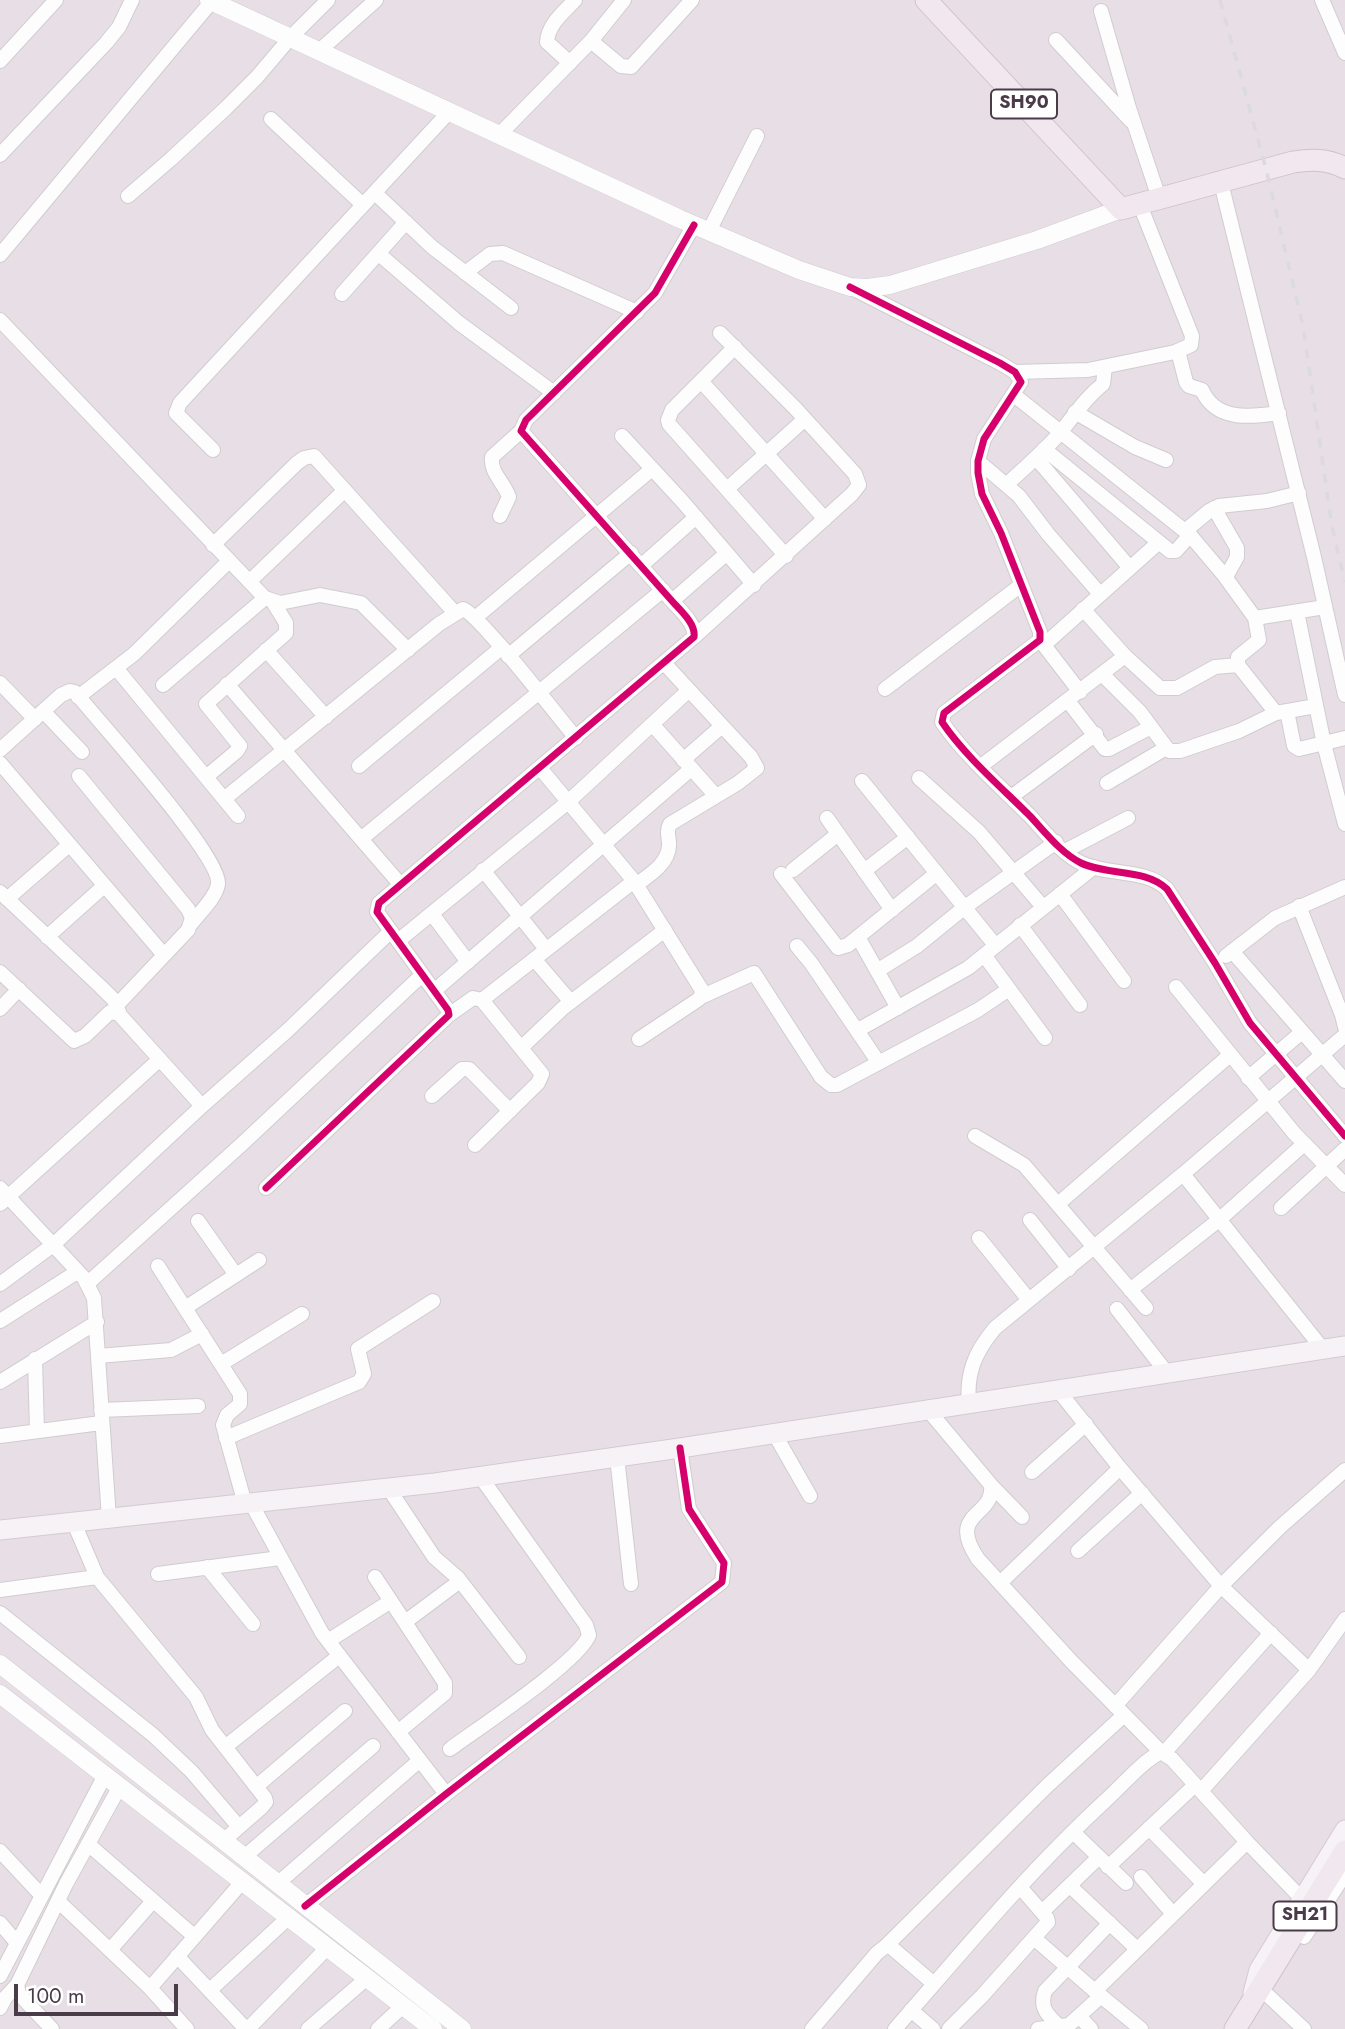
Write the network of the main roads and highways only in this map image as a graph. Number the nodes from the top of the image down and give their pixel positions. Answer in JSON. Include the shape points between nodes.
{"nodes":[{"id":1,"x":926,"y":0,"type":"edge"},
{"id":2,"x":1345,"y":168,"type":"edge"},
{"id":3,"x":1345,"y":1346,"type":"edge"},
{"id":4,"x":0,"y":1530,"type":"edge"},
{"id":5,"x":1345,"y":1830,"type":"edge"},
{"id":6,"x":1345,"y":1851,"type":"edge"},
{"id":7,"x":1260,"y":1991,"type":"junction"},
{"id":8,"x":1235,"y":2029,"type":"edge"}],
"edges":[{"from":1,"to":2,"type":"main road","number":"SH90","via":[[1140,204],[1311,159]]},
{"from":3,"to":4,"type":"main road","via":[[389,1489]]},
{"from":5,"to":7,"type":"main road","via":[[1259,1970]]},
{"from":6,"to":7,"type":"main road","number":"SH21"},
{"from":7,"to":8,"type":"main road","number":"SH21"}]}
